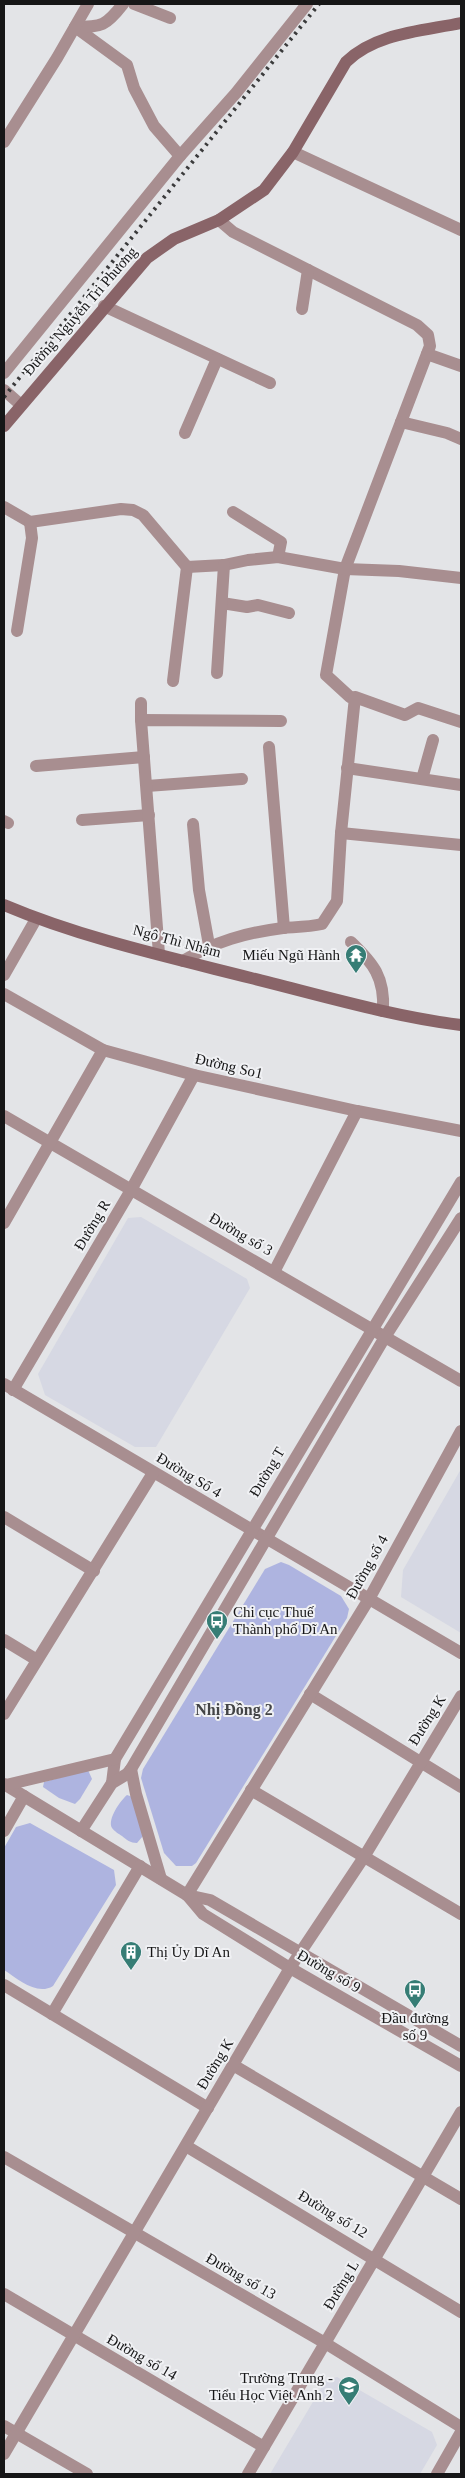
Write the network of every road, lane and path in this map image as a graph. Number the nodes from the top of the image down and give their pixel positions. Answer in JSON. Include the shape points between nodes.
{"nodes":[{"id":1,"x":88,"y":4,"type":"edge"},
{"id":2,"x":123,"y":4,"type":"edge"},
{"id":3,"x":134,"y":4,"type":"edge"},
{"id":4,"x":306,"y":4,"type":"edge"},
{"id":5,"x":170,"y":18,"type":"dead end"},
{"id":6,"x":461,"y":23,"type":"edge"},
{"id":7,"x":75,"y":27,"type":"junction"},
{"id":8,"x":4,"y":142,"type":"edge"},
{"id":9,"x":293,"y":152,"type":"junction"},
{"id":10,"x":180,"y":156,"type":"junction"},
{"id":11,"x":219,"y":220,"type":"junction"},
{"id":12,"x":461,"y":230,"type":"edge"},
{"id":13,"x":308,"y":270,"type":"junction"},
{"id":14,"x":104,"y":306,"type":"junction"},
{"id":15,"x":302,"y":309,"type":"dead end"},
{"id":16,"x":427,"y":354,"type":"junction"},
{"id":17,"x":217,"y":359,"type":"junction"},
{"id":18,"x":461,"y":366,"type":"edge"},
{"id":19,"x":4,"y":373,"type":"edge"},
{"id":20,"x":270,"y":383,"type":"dead end"},
{"id":21,"x":4,"y":390,"type":"edge"},
{"id":22,"x":21,"y":404,"type":"junction"},
{"id":23,"x":401,"y":422,"type":"junction"},
{"id":24,"x":4,"y":426,"type":"edge"},
{"id":25,"x":185,"y":433,"type":"dead end"},
{"id":26,"x":461,"y":440,"type":"edge"},
{"id":27,"x":4,"y":507,"type":"edge"},
{"id":28,"x":234,"y":512,"type":"dead end"},
{"id":29,"x":30,"y":522,"type":"junction"},
{"id":30,"x":278,"y":557,"type":"junction"},
{"id":31,"x":224,"y":565,"type":"junction"},
{"id":32,"x":187,"y":567,"type":"junction"},
{"id":33,"x":345,"y":569,"type":"junction"},
{"id":34,"x":461,"y":578,"type":"edge"},
{"id":35,"x":222,"y":603,"type":"junction"},
{"id":36,"x":289,"y":613,"type":"dead end"},
{"id":37,"x":17,"y":631,"type":"dead end"},
{"id":38,"x":217,"y":673,"type":"dead end"},
{"id":39,"x":173,"y":681,"type":"dead end"},
{"id":40,"x":350,"y":697,"type":"dead end"},
{"id":41,"x":141,"y":703,"type":"dead end"},
{"id":42,"x":141,"y":720,"type":"junction"},
{"id":43,"x":281,"y":721,"type":"dead end"},
{"id":44,"x":461,"y":722,"type":"edge"},
{"id":45,"x":433,"y":740,"type":"dead end"},
{"id":46,"x":269,"y":748,"type":"dead end"},
{"id":47,"x":144,"y":757,"type":"junction"},
{"id":48,"x":36,"y":766,"type":"dead end"},
{"id":49,"x":348,"y":768,"type":"junction"},
{"id":50,"x":242,"y":779,"type":"dead end"},
{"id":51,"x":422,"y":780,"type":"junction"},
{"id":52,"x":461,"y":785,"type":"edge"},
{"id":53,"x":147,"y":786,"type":"junction"},
{"id":54,"x":149,"y":814,"type":"junction"},
{"id":55,"x":82,"y":820,"type":"dead end"},
{"id":56,"x":193,"y":824,"type":"dead end"},
{"id":57,"x":340,"y":832,"type":"junction"},
{"id":58,"x":461,"y":845,"type":"edge"},
{"id":59,"x":4,"y":905,"type":"edge"},
{"id":60,"x":36,"y":919,"type":"junction"},
{"id":61,"x":284,"y":928,"type":"junction"},
{"id":62,"x":350,"y":942,"type":"dead end"},
{"id":63,"x":209,"y":945,"type":"junction"},
{"id":64,"x":159,"y":954,"type":"junction"},
{"id":65,"x":183,"y":961,"type":"junction"},
{"id":66,"x":4,"y":975,"type":"edge"},
{"id":67,"x":4,"y":994,"type":"edge"},
{"id":68,"x":383,"y":1011,"type":"junction"},
{"id":69,"x":461,"y":1025,"type":"edge"},
{"id":70,"x":103,"y":1050,"type":"junction"},
{"id":71,"x":194,"y":1075,"type":"junction"},
{"id":72,"x":357,"y":1111,"type":"junction"},
{"id":73,"x":4,"y":1116,"type":"edge"},
{"id":74,"x":461,"y":1131,"type":"edge"},
{"id":75,"x":50,"y":1143,"type":"junction"},
{"id":76,"x":461,"y":1182,"type":"edge"},
{"id":77,"x":131,"y":1190,"type":"junction"},
{"id":78,"x":461,"y":1218,"type":"edge"},
{"id":79,"x":4,"y":1223,"type":"edge"},
{"id":80,"x":274,"y":1272,"type":"junction"},
{"id":81,"x":372,"y":1329,"type":"junction"},
{"id":82,"x":385,"y":1336,"type":"junction"},
{"id":83,"x":461,"y":1381,"type":"edge"},
{"id":84,"x":8,"y":1387,"type":"edge"},
{"id":85,"x":461,"y":1431,"type":"edge"},
{"id":86,"x":153,"y":1472,"type":"junction"},
{"id":87,"x":4,"y":1517,"type":"edge"},
{"id":88,"x":251,"y":1531,"type":"junction"},
{"id":89,"x":266,"y":1540,"type":"junction"},
{"id":90,"x":94,"y":1571,"type":"junction"},
{"id":91,"x":369,"y":1599,"type":"junction"},
{"id":92,"x":4,"y":1640,"type":"edge"},
{"id":93,"x":461,"y":1653,"type":"edge"},
{"id":94,"x":37,"y":1660,"type":"junction"},
{"id":95,"x":310,"y":1694,"type":"junction"},
{"id":96,"x":461,"y":1696,"type":"edge"},
{"id":97,"x":4,"y":1714,"type":"edge"},
{"id":98,"x":115,"y":1759,"type":"junction"},
{"id":99,"x":420,"y":1762,"type":"junction"},
{"id":100,"x":131,"y":1769,"type":"junction"},
{"id":101,"x":112,"y":1783,"type":"junction"},
{"id":102,"x":5,"y":1784,"type":"edge"},
{"id":103,"x":461,"y":1787,"type":"edge"},
{"id":104,"x":251,"y":1790,"type":"junction"},
{"id":105,"x":24,"y":1796,"type":"junction"},
{"id":106,"x":4,"y":1831,"type":"edge"},
{"id":107,"x":81,"y":1831,"type":"junction"},
{"id":108,"x":364,"y":1857,"type":"junction"},
{"id":109,"x":140,"y":1866,"type":"junction"},
{"id":110,"x":161,"y":1879,"type":"junction"},
{"id":111,"x":187,"y":1895,"type":"junction"},
{"id":112,"x":461,"y":1914,"type":"edge"},
{"id":113,"x":301,"y":1952,"type":"junction"},
{"id":114,"x":290,"y":1968,"type":"junction"},
{"id":115,"x":4,"y":1985,"type":"edge"},
{"id":116,"x":52,"y":2014,"type":"junction"},
{"id":117,"x":461,"y":2046,"type":"edge"},
{"id":118,"x":233,"y":2065,"type":"junction"},
{"id":119,"x":461,"y":2066,"type":"edge"},
{"id":120,"x":208,"y":2108,"type":"junction"},
{"id":121,"x":461,"y":2112,"type":"edge"},
{"id":122,"x":186,"y":2146,"type":"junction"},
{"id":123,"x":4,"y":2157,"type":"edge"},
{"id":124,"x":424,"y":2176,"type":"junction"},
{"id":125,"x":461,"y":2199,"type":"edge"},
{"id":126,"x":135,"y":2234,"type":"junction"},
{"id":127,"x":376,"y":2258,"type":"junction"},
{"id":128,"x":4,"y":2294,"type":"edge"},
{"id":129,"x":461,"y":2312,"type":"edge"},
{"id":130,"x":74,"y":2337,"type":"junction"},
{"id":131,"x":325,"y":2343,"type":"junction"},
{"id":132,"x":4,"y":2426,"type":"edge"},
{"id":133,"x":461,"y":2427,"type":"edge"},
{"id":134,"x":461,"y":2432,"type":"edge"},
{"id":135,"x":16,"y":2433,"type":"junction"},
{"id":136,"x":264,"y":2447,"type":"junction"},
{"id":137,"x":4,"y":2454,"type":"edge"},
{"id":138,"x":87,"y":2474,"type":"edge"},
{"id":139,"x":248,"y":2474,"type":"edge"},
{"id":140,"x":437,"y":2474,"type":"edge"}],
"edges":[{"from":1,"to":7,"type":"street"},
{"from":2,"to":7,"type":"street","via":[[109,22],[94,27]]},
{"from":3,"to":5,"type":"street"},
{"from":4,"to":10,"type":"street","via":[[236,93]]},
{"from":6,"to":9,"type":"main road","name":"Đường Nguyễn Tri Phương","via":[[385,39],[355,52]]},
{"from":7,"to":8,"type":"street"},
{"from":7,"to":10,"type":"street","via":[[127,65],[134,88],[154,126]]},
{"from":9,"to":11,"type":"main road","name":"Đường Nguyễn Tri Phương","via":[[264,190]]},
{"from":9,"to":12,"type":"street"},
{"from":10,"to":19,"type":"street"},
{"from":11,"to":13,"type":"street","via":[[234,232]]},
{"from":11,"to":14,"type":"main road","name":"Đường Nguyễn Tri Phương","via":[[196,227],[147,258]]},
{"from":13,"to":15,"type":"street"},
{"from":13,"to":16,"type":"street","via":[[417,326],[428,335],[430,346]]},
{"from":14,"to":17,"type":"street"},
{"from":14,"to":22,"type":"main road","name":"Đường Nguyễn Tri Phương"},
{"from":16,"to":18,"type":"street"},
{"from":16,"to":23,"type":"street"},
{"from":17,"to":20,"type":"street"},
{"from":17,"to":25,"type":"street"},
{"from":21,"to":22,"type":"street"},
{"from":22,"to":24,"type":"main road","name":"Đường Nguyễn Tri Phương"},
{"from":23,"to":26,"type":"street","via":[[447,433]]},
{"from":23,"to":33,"type":"street"},
{"from":27,"to":29,"type":"street"},
{"from":28,"to":30,"type":"street","via":[[281,542]]},
{"from":29,"to":32,"type":"street","via":[[133,510],[148,520]]},
{"from":29,"to":37,"type":"street","via":[[32,538]]},
{"from":30,"to":31,"type":"street"},
{"from":30,"to":33,"type":"street"},
{"from":31,"to":32,"type":"street"},
{"from":31,"to":35,"type":"street"},
{"from":32,"to":39,"type":"street"},
{"from":33,"to":34,"type":"street"},
{"from":33,"to":40,"type":"street","via":[[326,675]]},
{"from":35,"to":36,"type":"street","via":[[247,607],[258,605]]},
{"from":35,"to":38,"type":"street"},
{"from":41,"to":42,"type":"street"},
{"from":42,"to":43,"type":"street"},
{"from":42,"to":47,"type":"street"},
{"from":44,"to":49,"type":"street","via":[[418,708],[406,715],[355,697]]},
{"from":45,"to":51,"type":"street"},
{"from":46,"to":61,"type":"street"},
{"from":47,"to":48,"type":"street"},
{"from":47,"to":53,"type":"street"},
{"from":49,"to":51,"type":"street"},
{"from":49,"to":57,"type":"street"},
{"from":50,"to":53,"type":"street"},
{"from":51,"to":52,"type":"street"},
{"from":53,"to":54,"type":"street"},
{"from":54,"to":55,"type":"street"},
{"from":54,"to":64,"type":"street"},
{"from":56,"to":63,"type":"street","via":[[199,890]]},
{"from":57,"to":58,"type":"street"},
{"from":57,"to":61,"type":"street","via":[[338,895],[330,914],[322,924]]},
{"from":59,"to":60,"type":"main road","name":"Ngô Thì Nhậm"},
{"from":60,"to":64,"type":"main road","name":"Ngô Thì Nhậm"},
{"from":60,"to":66,"type":"street"},
{"from":61,"to":63,"type":"street","via":[[254,932]]},
{"from":62,"to":68,"type":"street","via":[[373,963],[384,994]]},
{"from":63,"to":65,"type":"street"},
{"from":64,"to":65,"type":"main road","name":"Ngô Thì Nhậm"},
{"from":65,"to":68,"type":"main road","name":"Ngô Thì Nhậm"},
{"from":67,"to":70,"type":"street","name":"Đường So1"},
{"from":68,"to":69,"type":"main road","name":"Ngô Thì Nhậm"},
{"from":70,"to":71,"type":"street","name":"Đường So1"},
{"from":70,"to":75,"type":"street"},
{"from":71,"to":72,"type":"street","name":"Đường So1"},
{"from":71,"to":77,"type":"street","name":"Đường R"},
{"from":72,"to":74,"type":"street","name":"Đường So1"},
{"from":72,"to":80,"type":"street"},
{"from":73,"to":75,"type":"street","name":"Đường số 3"},
{"from":75,"to":77,"type":"street","name":"Đường số 3"},
{"from":75,"to":79,"type":"street"},
{"from":76,"to":81,"type":"street","name":"Đường T"},
{"from":77,"to":80,"type":"street","name":"Đường số 3"},
{"from":77,"to":84,"type":"street","name":"Đường R"},
{"from":78,"to":82,"type":"street","name":"Đường T"},
{"from":80,"to":81,"type":"street","name":"Đường số 3"},
{"from":81,"to":82,"type":"street","name":"Đường số 3"},
{"from":81,"to":88,"type":"street","name":"Đường T"},
{"from":82,"to":83,"type":"street","name":"Đường số 3"},
{"from":82,"to":89,"type":"street","name":"Đường T"},
{"from":84,"to":86,"type":"street","name":"Đường Số 4"},
{"from":85,"to":91,"type":"street","name":"Đường số 4"},
{"from":86,"to":88,"type":"street","name":"Đường Số 4"},
{"from":86,"to":90,"type":"street"},
{"from":87,"to":90,"type":"street"},
{"from":88,"to":89,"type":"street","name":"Đường Số 4"},
{"from":88,"to":98,"type":"street","name":"Đường T"},
{"from":89,"to":91,"type":"street","name":"Đường Số 4"},
{"from":89,"to":100,"type":"street","name":"Đường T"},
{"from":90,"to":94,"type":"street"},
{"from":91,"to":93,"type":"street","name":"Đường Số 4"},
{"from":91,"to":95,"type":"street","name":"Đường số 4"},
{"from":92,"to":94,"type":"street"},
{"from":94,"to":97,"type":"street"},
{"from":95,"to":99,"type":"street"},
{"from":95,"to":104,"type":"street","name":"Đường số 4"},
{"from":96,"to":99,"type":"street","name":"Đường K"},
{"from":98,"to":101,"type":"street","name":"Đường T"},
{"from":98,"to":102,"type":"street"},
{"from":99,"to":103,"type":"street"},
{"from":99,"to":108,"type":"street","name":"Đường K"},
{"from":100,"to":101,"type":"street","name":"Đường T"},
{"from":100,"to":110,"type":"street"},
{"from":101,"to":107,"type":"street","name":"Đường T"},
{"from":102,"to":105,"type":"street","name":"Đường số 9"},
{"from":104,"to":108,"type":"street"},
{"from":104,"to":111,"type":"street","name":"Đường số 4"},
{"from":105,"to":106,"type":"street"},
{"from":105,"to":107,"type":"street","name":"Đường số 9"},
{"from":107,"to":109,"type":"street","name":"Đường số 9"},
{"from":108,"to":112,"type":"street"},
{"from":108,"to":113,"type":"street","name":"Đường K"},
{"from":109,"to":110,"type":"street","name":"Đường số 9"},
{"from":109,"to":116,"type":"street"},
{"from":110,"to":111,"type":"street","name":"Đường số 9"},
{"from":111,"to":113,"type":"street","name":"Đường số 9","via":[[210,1900]]},
{"from":111,"to":114,"type":"street","name":"Đường số 9","via":[[203,1914]]},
{"from":113,"to":114,"type":"street","name":"Đường K"},
{"from":113,"to":117,"type":"street","name":"Đường số 9"},
{"from":114,"to":118,"type":"street","name":"Đường K"},
{"from":114,"to":119,"type":"street","name":"Đường số 9"},
{"from":115,"to":116,"type":"street"},
{"from":116,"to":120,"type":"street"},
{"from":118,"to":120,"type":"street","name":"Đường K"},
{"from":118,"to":124,"type":"street"},
{"from":120,"to":122,"type":"street","name":"Đường K"},
{"from":121,"to":124,"type":"street","name":"Đường L"},
{"from":122,"to":126,"type":"street","name":"Đường K"},
{"from":122,"to":127,"type":"street","name":"Đường số 12"},
{"from":123,"to":126,"type":"street","name":"Đường số 13"},
{"from":124,"to":125,"type":"street"},
{"from":124,"to":127,"type":"street","name":"Đường L"},
{"from":126,"to":130,"type":"street","name":"Đường K"},
{"from":126,"to":131,"type":"street","name":"Đường số 13"},
{"from":127,"to":129,"type":"street","name":"Đường số 12"},
{"from":127,"to":131,"type":"street","name":"Đường L"},
{"from":128,"to":130,"type":"street","name":"Đường số 14"},
{"from":130,"to":135,"type":"street","name":"Đường K"},
{"from":130,"to":136,"type":"street","name":"Đường số 14"},
{"from":131,"to":133,"type":"street","name":"Đường số 13"},
{"from":131,"to":136,"type":"street","name":"Đường L"},
{"from":132,"to":135,"type":"street"},
{"from":134,"to":140,"type":"street"},
{"from":135,"to":137,"type":"street","name":"Đường K"},
{"from":135,"to":138,"type":"street"},
{"from":136,"to":139,"type":"street","name":"Đường L"}]}
